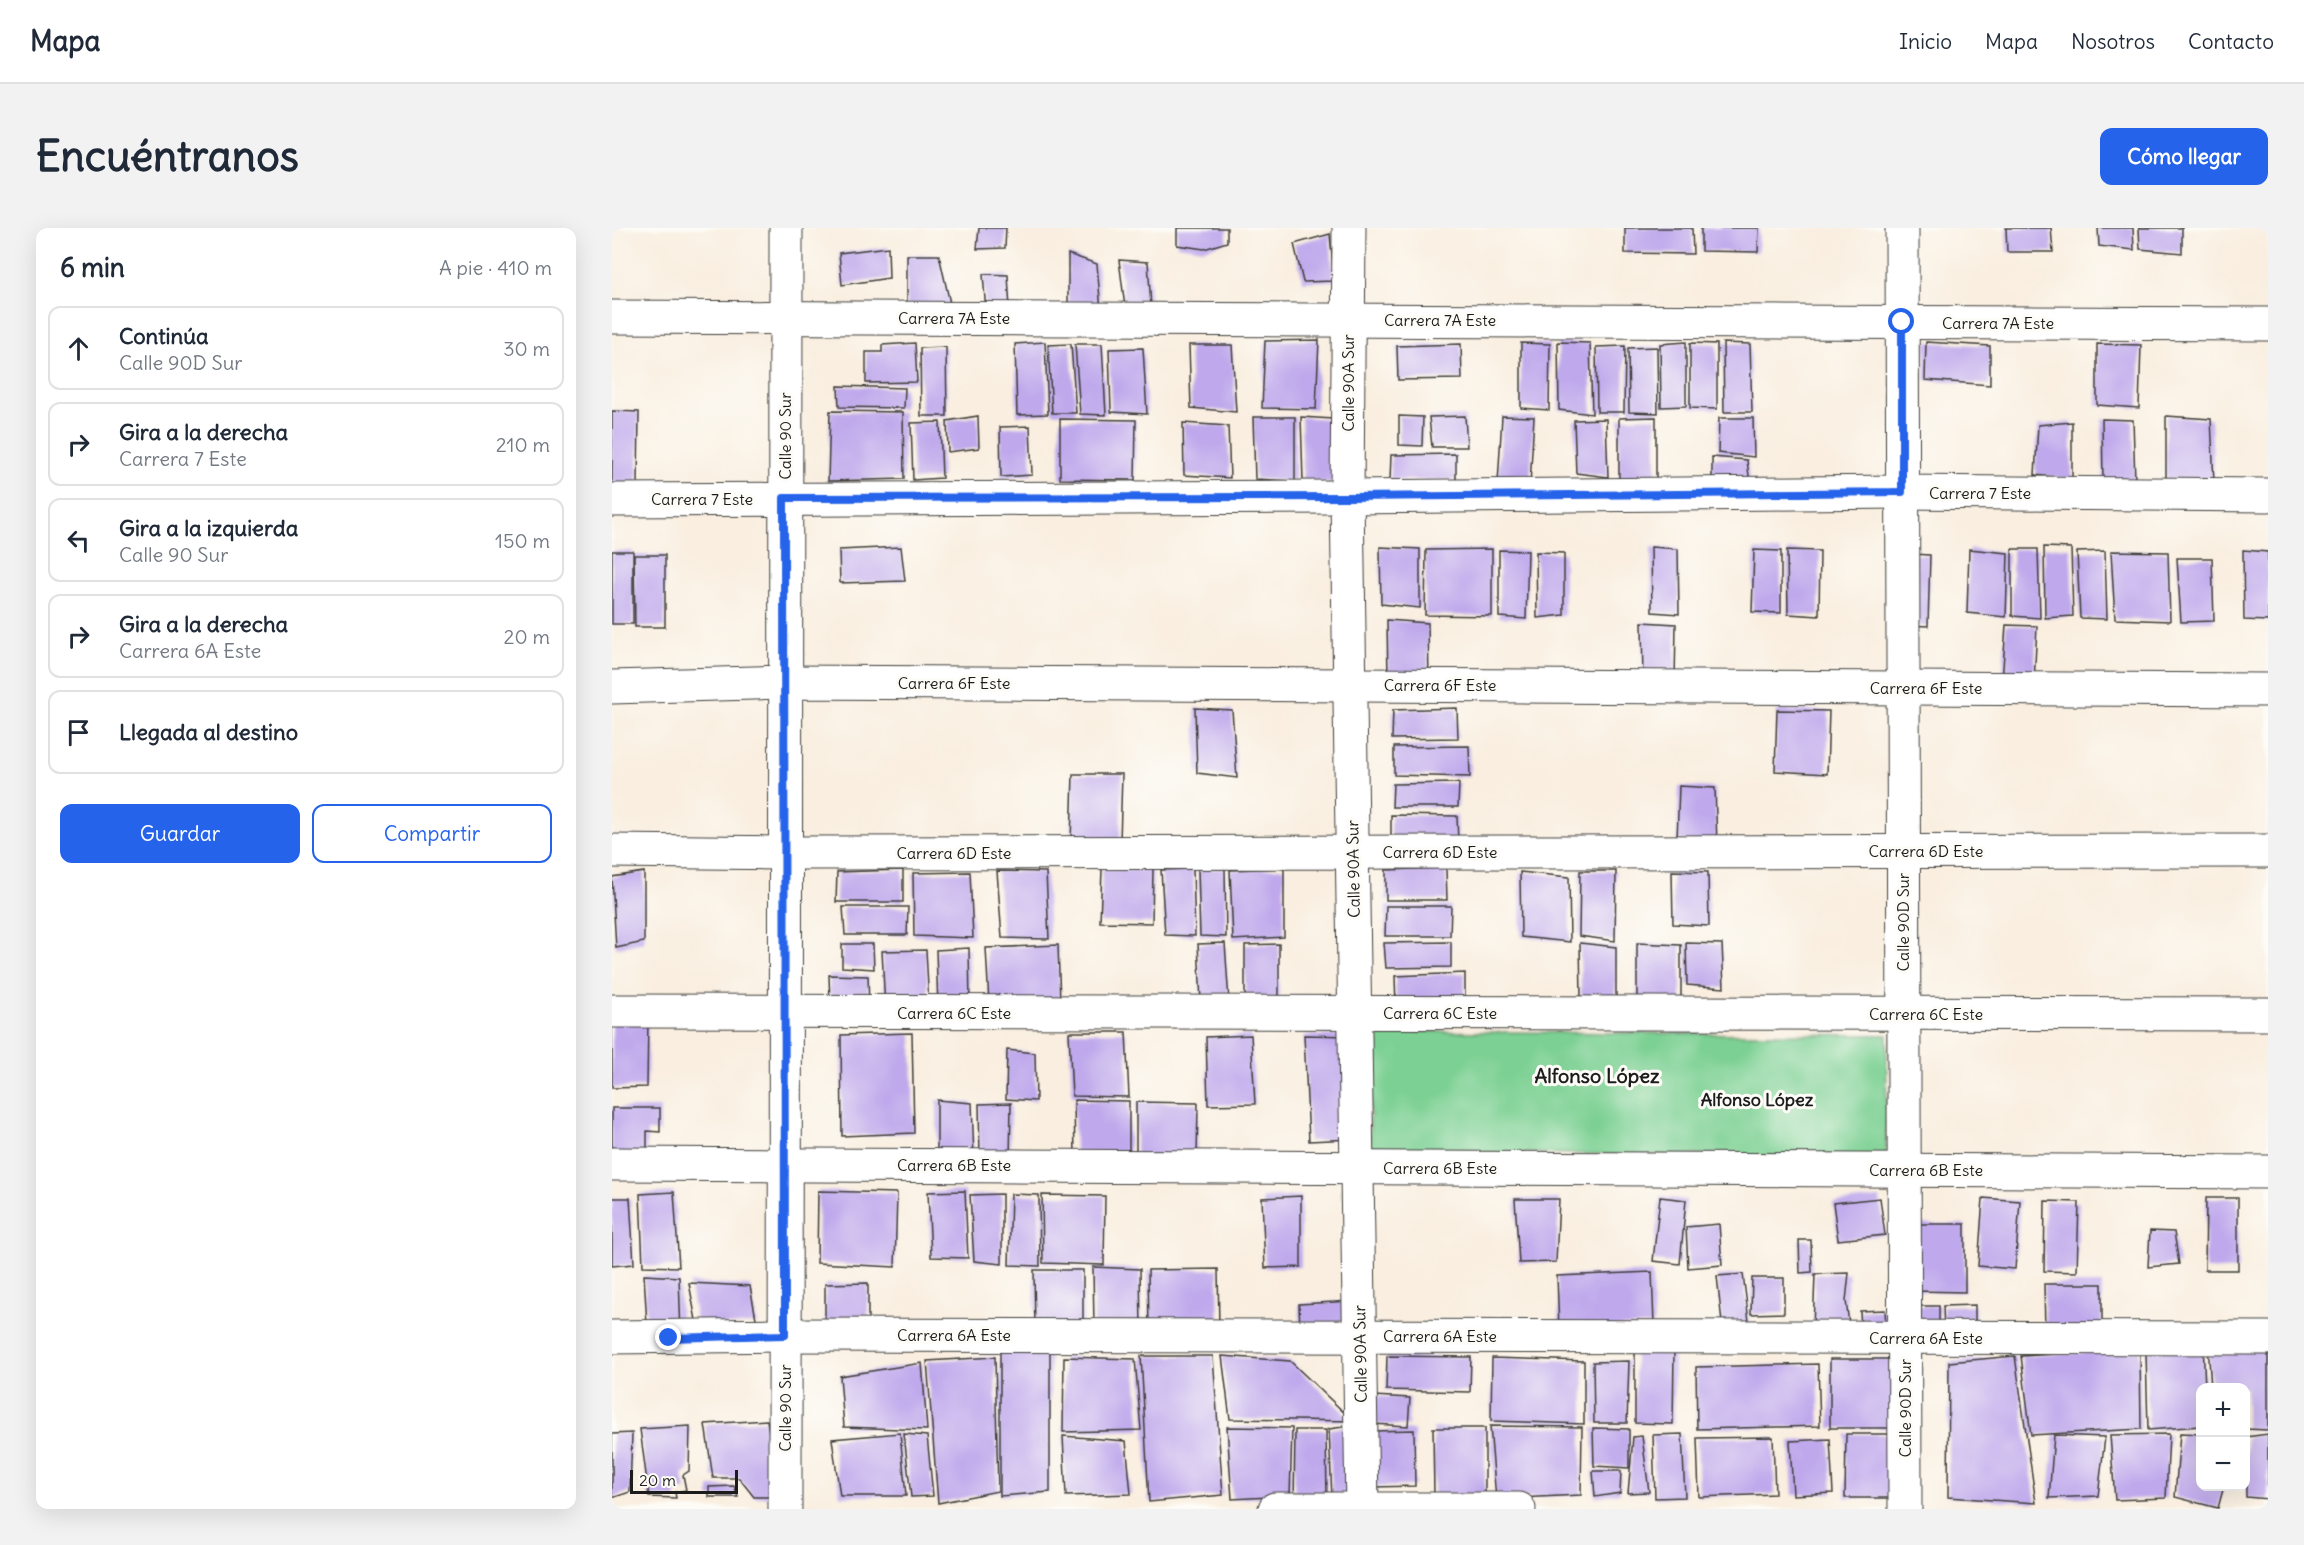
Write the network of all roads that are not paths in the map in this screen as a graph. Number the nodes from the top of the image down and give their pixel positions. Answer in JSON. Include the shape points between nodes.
{"nodes":[{"id":1,"x":786,"y":228,"type":"edge"},
{"id":2,"x":1349,"y":228,"type":"edge"},
{"id":3,"x":1902,"y":228,"type":"edge"},
{"id":4,"x":612,"y":317,"type":"edge"},
{"id":5,"x":785,"y":317,"type":"junction"},
{"id":6,"x":1348,"y":320,"type":"junction"},
{"id":7,"x":1902,"y":322,"type":"junction"},
{"id":8,"x":2268,"y":324,"type":"edge"},
{"id":9,"x":1902,"y":492,"type":"junction"},
{"id":10,"x":2268,"y":495,"type":"edge"},
{"id":11,"x":1347,"y":497,"type":"junction"},
{"id":12,"x":784,"y":498,"type":"junction"},
{"id":13,"x":612,"y":500,"type":"edge"},
{"id":14,"x":785,"y":682,"type":"junction"},
{"id":15,"x":1350,"y":685,"type":"junction"},
{"id":16,"x":612,"y":687,"type":"edge"},
{"id":17,"x":1902,"y":688,"type":"junction"},
{"id":18,"x":2268,"y":690,"type":"edge"},
{"id":19,"x":612,"y":851,"type":"edge"},
{"id":20,"x":1903,"y":851,"type":"junction"},
{"id":21,"x":2268,"y":851,"type":"edge"},
{"id":22,"x":1353,"y":852,"type":"junction"},
{"id":23,"x":784,"y":853,"type":"junction"},
{"id":24,"x":612,"y":1011,"type":"edge"},
{"id":25,"x":785,"y":1012,"type":"junction"},
{"id":26,"x":1355,"y":1013,"type":"junction"},
{"id":27,"x":1904,"y":1014,"type":"junction"},
{"id":28,"x":2268,"y":1014,"type":"edge"},
{"id":29,"x":612,"y":1164,"type":"edge"},
{"id":30,"x":784,"y":1164,"type":"junction"},
{"id":31,"x":1358,"y":1167,"type":"junction"},
{"id":32,"x":1904,"y":1170,"type":"junction"},
{"id":33,"x":2268,"y":1172,"type":"edge"},
{"id":34,"x":785,"y":1335,"type":"junction"},
{"id":35,"x":1359,"y":1336,"type":"junction"},
{"id":36,"x":612,"y":1337,"type":"edge"},
{"id":37,"x":1904,"y":1338,"type":"junction"},
{"id":38,"x":2268,"y":1338,"type":"edge"},
{"id":39,"x":1362,"y":1508,"type":"edge"},
{"id":40,"x":785,"y":1509,"type":"edge"},
{"id":41,"x":1275,"y":1509,"type":"edge"},
{"id":42,"x":1519,"y":1509,"type":"edge"},
{"id":43,"x":1905,"y":1509,"type":"edge"}],
"edges":[{"from":1,"to":5,"type":"street","name":"Calle 90 Sur"},
{"from":2,"to":6,"type":"street","name":"Calle 90A Sur"},
{"from":3,"to":7,"type":"street","name":"Calle 90D Sur"},
{"from":4,"to":5,"type":"street","name":"Carrera 7A Este"},
{"from":5,"to":6,"type":"street","name":"Carrera 7A Este"},
{"from":5,"to":12,"type":"street","name":"Calle 90 Sur"},
{"from":6,"to":7,"type":"street","name":"Carrera 7A Este"},
{"from":6,"to":11,"type":"street","name":"Calle 90A Sur"},
{"from":7,"to":8,"type":"street","name":"Carrera 7A Este"},
{"from":7,"to":9,"type":"street","name":"Calle 90D Sur"},
{"from":9,"to":10,"type":"street","name":"Carrera 7 Este"},
{"from":9,"to":11,"type":"street","name":"Carrera 7 Este"},
{"from":9,"to":17,"type":"street","name":"Calle 90D Sur"},
{"from":11,"to":12,"type":"street","name":"Carrera 7 Este"},
{"from":11,"to":15,"type":"street","name":"Calle 90A Sur"},
{"from":12,"to":13,"type":"street","name":"Carrera 7 Este"},
{"from":12,"to":14,"type":"street","name":"Calle 90 Sur"},
{"from":14,"to":15,"type":"street","name":"Carrera 6F Este"},
{"from":14,"to":16,"type":"street","name":"Carrera 6F Este"},
{"from":14,"to":23,"type":"street","name":"Calle 90 Sur"},
{"from":15,"to":17,"type":"street","name":"Carrera 6F Este"},
{"from":15,"to":22,"type":"street","name":"Calle 90A Sur"},
{"from":17,"to":18,"type":"street","name":"Carrera 6F Este"},
{"from":17,"to":20,"type":"street","name":"Calle 90D Sur"},
{"from":19,"to":23,"type":"street","name":"Carrera 6D Este"},
{"from":20,"to":21,"type":"street","name":"Carrera 6D Este"},
{"from":20,"to":22,"type":"street","name":"Carrera 6D Este"},
{"from":20,"to":27,"type":"street","name":"Calle 90D Sur"},
{"from":22,"to":23,"type":"street","name":"Carrera 6D Este"},
{"from":22,"to":26,"type":"street","name":"Calle 90A Sur"},
{"from":23,"to":25,"type":"street","name":"Calle 90 Sur"},
{"from":24,"to":25,"type":"street","name":"Carrera 6C Este"},
{"from":25,"to":26,"type":"street","name":"Carrera 6C Este"},
{"from":25,"to":30,"type":"street","name":"Calle 90 Sur"},
{"from":26,"to":27,"type":"street","name":"Carrera 6C Este"},
{"from":26,"to":31,"type":"street","name":"Calle 90A Sur"},
{"from":27,"to":28,"type":"street","name":"Carrera 6C Este"},
{"from":27,"to":32,"type":"street","name":"Calle 90D Sur"},
{"from":29,"to":30,"type":"street","name":"Carrera 6B Este"},
{"from":30,"to":31,"type":"street","name":"Carrera 6B Este"},
{"from":30,"to":34,"type":"street","name":"Calle 90 Sur"},
{"from":31,"to":32,"type":"street","name":"Carrera 6B Este"},
{"from":31,"to":35,"type":"street","name":"Calle 90A Sur"},
{"from":32,"to":33,"type":"street","name":"Carrera 6B Este"},
{"from":32,"to":37,"type":"street","name":"Calle 90D Sur"},
{"from":34,"to":35,"type":"street","name":"Carrera 6A Este"},
{"from":34,"to":36,"type":"street","name":"Carrera 6A Este"},
{"from":34,"to":40,"type":"street","name":"Calle 90 Sur"},
{"from":35,"to":37,"type":"street","name":"Carrera 6A Este"},
{"from":35,"to":39,"type":"street","name":"Calle 90A Sur"},
{"from":37,"to":38,"type":"street","name":"Carrera 6A Este"},
{"from":37,"to":43,"type":"street","name":"Calle 90D Sur"},
{"from":39,"to":41,"type":"street"},
{"from":39,"to":42,"type":"street"}]}
